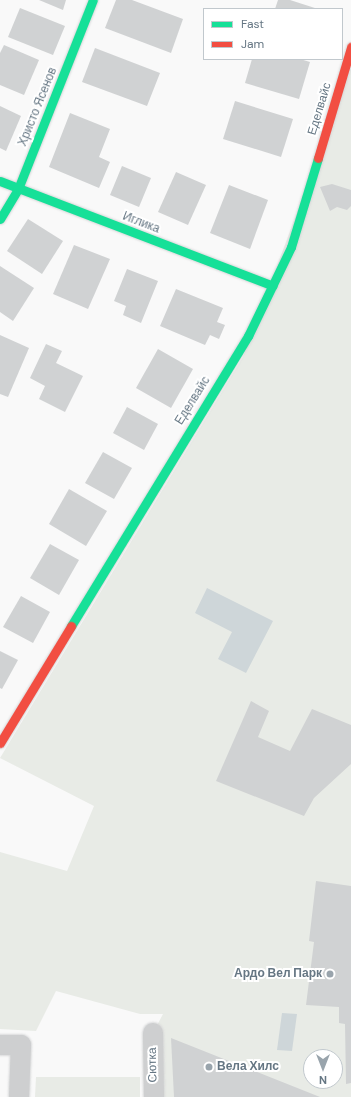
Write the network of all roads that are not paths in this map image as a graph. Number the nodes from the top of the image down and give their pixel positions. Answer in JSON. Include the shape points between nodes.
{"nodes":[{"id":1,"x":93,"y":0,"type":"edge"},
{"id":2,"x":351,"y":47,"type":"edge"},
{"id":3,"x":0,"y":181,"type":"edge"},
{"id":4,"x":18,"y":189,"type":"junction"},
{"id":5,"x":0,"y":219,"type":"edge"},
{"id":6,"x":273,"y":286,"type":"junction"},
{"id":7,"x":0,"y":743,"type":"edge"},
{"id":8,"x":153,"y":1033,"type":"dead end"},
{"id":9,"x":0,"y":1045,"type":"edge"},
{"id":10,"x":19,"y":1097,"type":"edge"},
{"id":11,"x":154,"y":1097,"type":"edge"}],
"edges":[{"from":1,"to":4,"type":"street","name":"Христо Ясенов"},
{"from":2,"to":6,"type":"street","name":"Еделвайс","via":[[291,247]]},
{"from":3,"to":4,"type":"street","name":"Иглика"},
{"from":4,"to":5,"type":"street","name":"Христо Ясенов"},
{"from":4,"to":6,"type":"street","name":"Иглика"},
{"from":6,"to":7,"type":"street","name":"Еделвайс","via":[[248,336]]},
{"from":8,"to":11,"type":"street","name":"Сютка"},
{"from":9,"to":10,"type":"street","via":[[21,1045]]}]}
